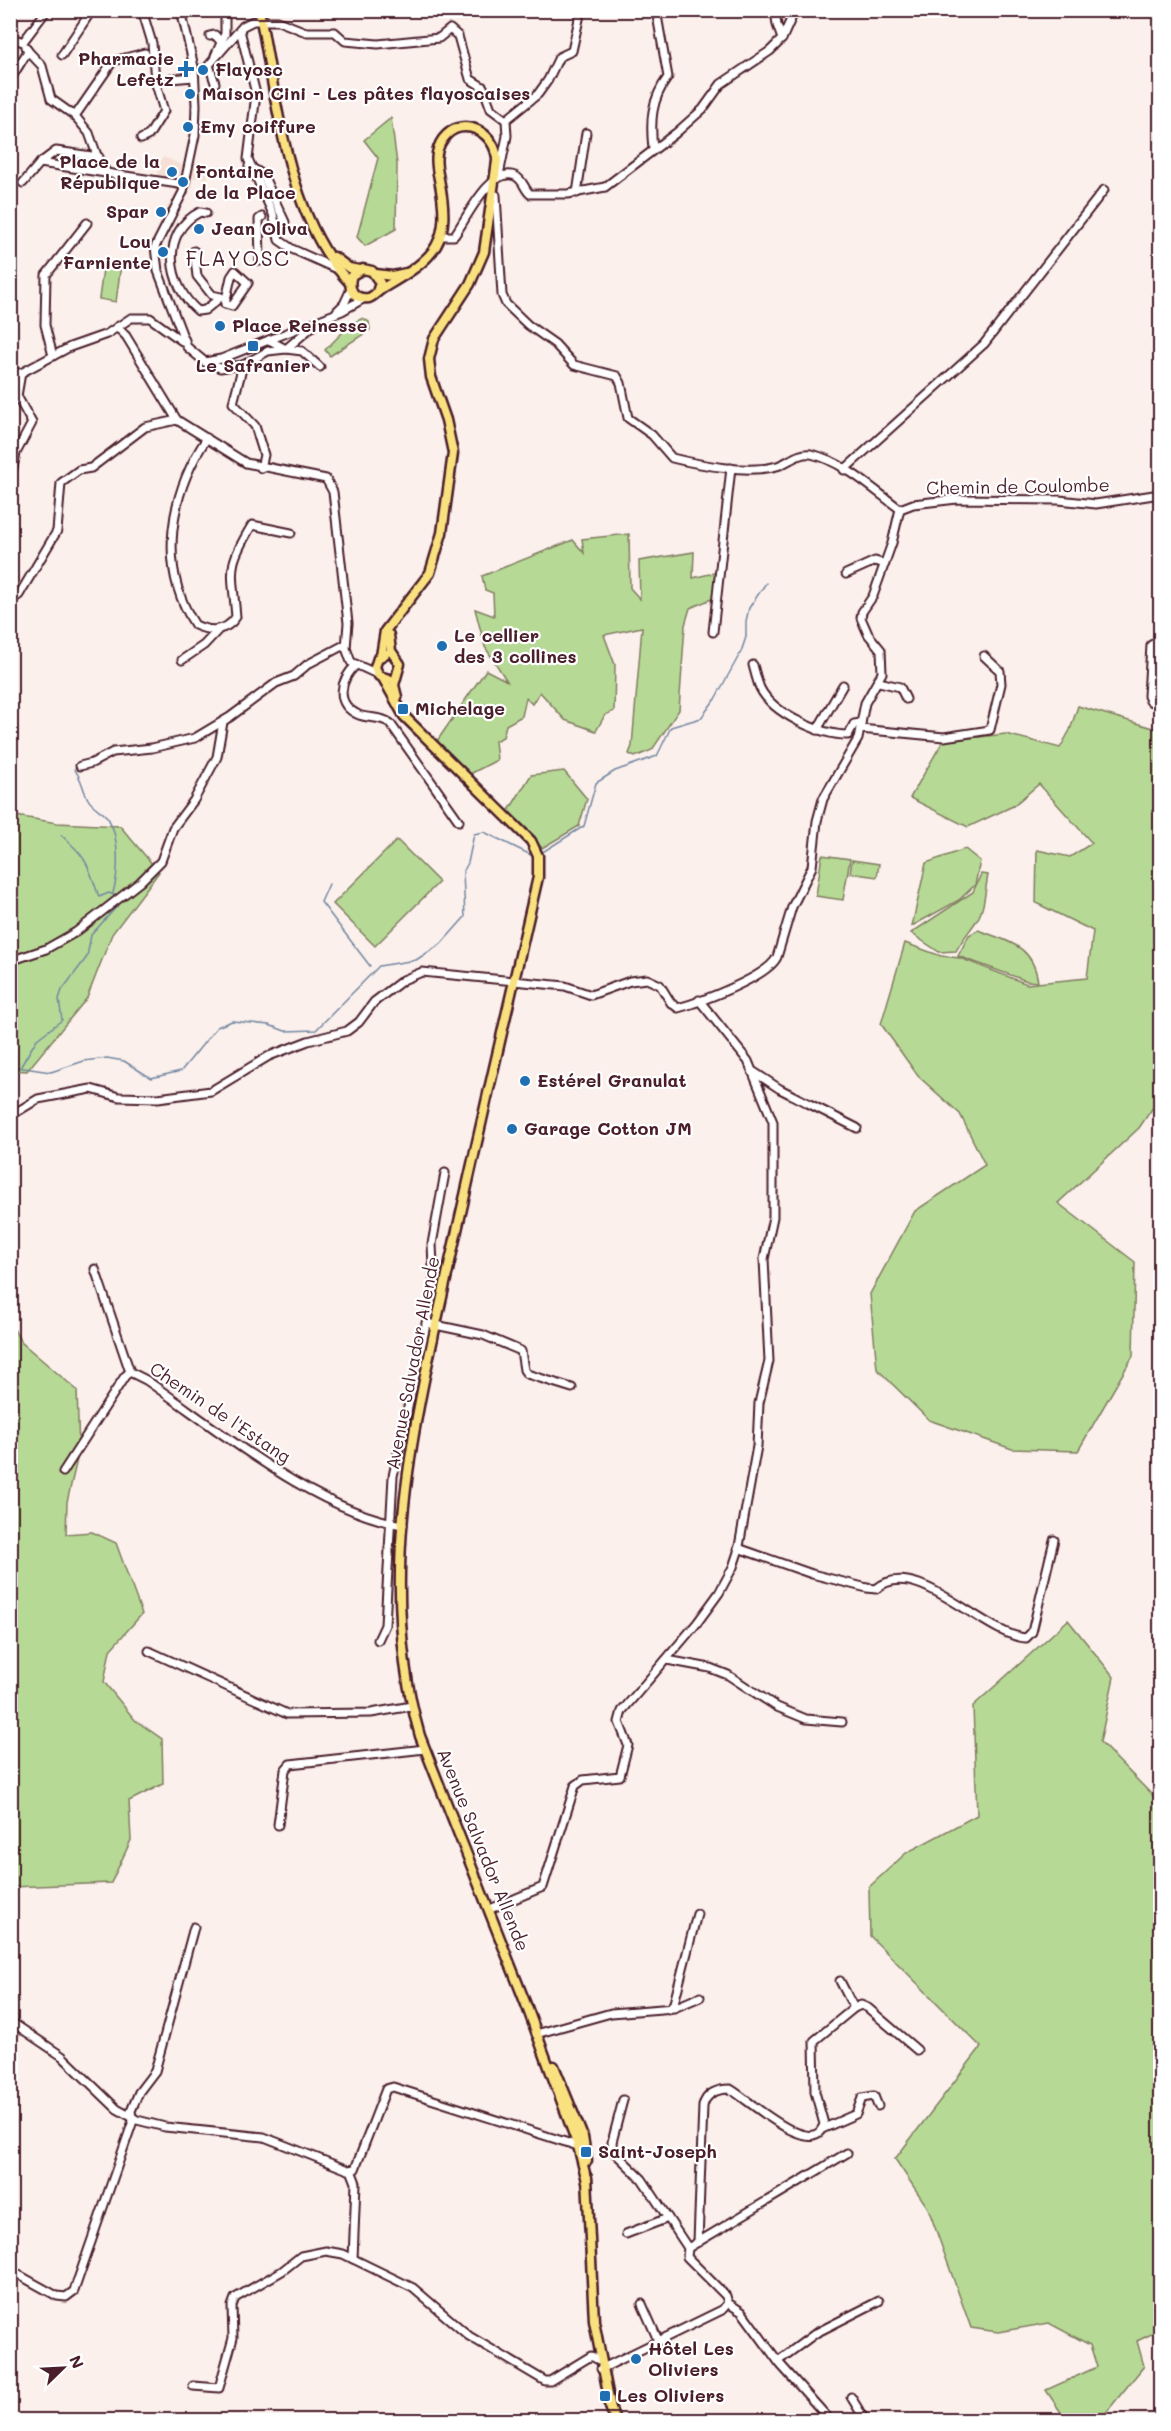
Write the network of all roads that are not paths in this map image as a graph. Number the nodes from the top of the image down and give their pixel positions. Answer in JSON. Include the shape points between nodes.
{"nodes":[{"id":1,"x":47,"y":10,"type":"edge"},
{"id":2,"x":92,"y":10,"type":"edge"},
{"id":3,"x":142,"y":10,"type":"edge"},
{"id":4,"x":181,"y":10,"type":"edge"},
{"id":5,"x":225,"y":10,"type":"edge"},
{"id":6,"x":581,"y":10,"type":"edge"},
{"id":7,"x":656,"y":10,"type":"edge"},
{"id":8,"x":775,"y":10,"type":"edge"},
{"id":9,"x":795,"y":10,"type":"edge"},
{"id":10,"x":260,"y":15,"type":"edge"},
{"id":11,"x":240,"y":30,"type":"junction"},
{"id":12,"x":210,"y":36,"type":"dead end"},
{"id":13,"x":10,"y":37,"type":"edge"},
{"id":14,"x":782,"y":39,"type":"junction"},
{"id":15,"x":24,"y":42,"type":"junction"},
{"id":16,"x":223,"y":45,"type":"junction"},
{"id":17,"x":244,"y":50,"type":"junction"},
{"id":18,"x":28,"y":51,"type":"junction"},
{"id":19,"x":146,"y":53,"type":"dead end"},
{"id":20,"x":62,"y":55,"type":"dead end"},
{"id":21,"x":194,"y":78,"type":"junction"},
{"id":22,"x":170,"y":79,"type":"dead end"},
{"id":23,"x":10,"y":80,"type":"edge"},
{"id":24,"x":215,"y":83,"type":"dead end"},
{"id":25,"x":75,"y":116,"type":"junction"},
{"id":26,"x":506,"y":120,"type":"junction"},
{"id":27,"x":586,"y":133,"type":"dead end"},
{"id":28,"x":141,"y":139,"type":"dead end"},
{"id":29,"x":653,"y":149,"type":"junction"},
{"id":30,"x":99,"y":157,"type":"junction"},
{"id":31,"x":40,"y":163,"type":"junction"},
{"id":32,"x":107,"y":173,"type":"junction"},
{"id":33,"x":497,"y":179,"type":"junction"},
{"id":34,"x":23,"y":183,"type":"dead end"},
{"id":35,"x":185,"y":185,"type":"junction"},
{"id":36,"x":1104,"y":190,"type":"dead end"},
{"id":37,"x":577,"y":193,"type":"junction"},
{"id":38,"x":493,"y":195,"type":"junction"},
{"id":39,"x":206,"y":213,"type":"dead end"},
{"id":40,"x":259,"y":218,"type":"dead end"},
{"id":41,"x":87,"y":223,"type":"dead end"},
{"id":42,"x":441,"y":236,"type":"junction"},
{"id":43,"x":323,"y":247,"type":"junction"},
{"id":44,"x":194,"y":251,"type":"dead end"},
{"id":45,"x":261,"y":261,"type":"dead end"},
{"id":46,"x":417,"y":268,"type":"junction"},
{"id":47,"x":339,"y":270,"type":"junction"},
{"id":48,"x":359,"y":270,"type":"junction"},
{"id":49,"x":172,"y":271,"type":"junction"},
{"id":50,"x":238,"y":274,"type":"joint"},
{"id":51,"x":376,"y":274,"type":"junction"},
{"id":52,"x":159,"y":275,"type":"junction"},
{"id":53,"x":350,"y":286,"type":"junction"},
{"id":54,"x":377,"y":292,"type":"junction"},
{"id":55,"x":363,"y":299,"type":"junction"},
{"id":56,"x":330,"y":316,"type":"junction"},
{"id":57,"x":321,"y":319,"type":"junction"},
{"id":58,"x":117,"y":327,"type":"junction"},
{"id":59,"x":184,"y":340,"type":"junction"},
{"id":60,"x":269,"y":340,"type":"junction"},
{"id":61,"x":286,"y":349,"type":"junction"},
{"id":62,"x":53,"y":356,"type":"junction"},
{"id":63,"x":205,"y":362,"type":"junction"},
{"id":64,"x":243,"y":365,"type":"junction"},
{"id":65,"x":320,"y":367,"type":"dead end"},
{"id":66,"x":10,"y":373,"type":"edge"},
{"id":67,"x":21,"y":373,"type":"junction"},
{"id":68,"x":177,"y":420,"type":"junction"},
{"id":69,"x":207,"y":438,"type":"junction"},
{"id":70,"x":261,"y":468,"type":"junction"},
{"id":71,"x":731,"y":468,"type":"junction"},
{"id":72,"x":844,"y":470,"type":"junction"},
{"id":73,"x":10,"y":483,"type":"edge"},
{"id":74,"x":1161,"y":494,"type":"edge"},
{"id":75,"x":900,"y":509,"type":"junction"},
{"id":76,"x":291,"y":533,"type":"dead end"},
{"id":77,"x":885,"y":564,"type":"junction"},
{"id":78,"x":846,"y":574,"type":"dead end"},
{"id":79,"x":10,"y":601,"type":"edge"},
{"id":80,"x":393,"y":621,"type":"junction"},
{"id":81,"x":219,"y":629,"type":"junction"},
{"id":82,"x":713,"y":632,"type":"dead end"},
{"id":83,"x":1161,"y":640,"type":"edge"},
{"id":84,"x":346,"y":644,"type":"junction"},
{"id":85,"x":394,"y":656,"type":"junction"},
{"id":86,"x":984,"y":656,"type":"dead end"},
{"id":87,"x":378,"y":658,"type":"junction"},
{"id":88,"x":182,"y":660,"type":"dead end"},
{"id":89,"x":753,"y":665,"type":"dead end"},
{"id":90,"x":358,"y":666,"type":"junction"},
{"id":91,"x":380,"y":676,"type":"junction"},
{"id":92,"x":396,"y":676,"type":"junction"},
{"id":93,"x":879,"y":682,"type":"junction"},
{"id":94,"x":843,"y":685,"type":"dead end"},
{"id":95,"x":906,"y":699,"type":"dead end"},
{"id":96,"x":1161,"y":705,"type":"edge"},
{"id":97,"x":223,"y":722,"type":"junction"},
{"id":98,"x":412,"y":723,"type":"junction"},
{"id":99,"x":861,"y":726,"type":"junction"},
{"id":100,"x":817,"y":730,"type":"junction"},
{"id":101,"x":80,"y":766,"type":"dead end"},
{"id":102,"x":459,"y":821,"type":"dead end"},
{"id":103,"x":10,"y":961,"type":"edge"},
{"id":104,"x":515,"y":980,"type":"junction"},
{"id":105,"x":524,"y":981,"type":"junction"},
{"id":106,"x":509,"y":1000,"type":"junction"},
{"id":107,"x":699,"y":1000,"type":"junction"},
{"id":108,"x":752,"y":1071,"type":"junction"},
{"id":109,"x":10,"y":1116,"type":"edge"},
{"id":110,"x":857,"y":1128,"type":"dead end"},
{"id":111,"x":445,"y":1173,"type":"dead end"},
{"id":112,"x":95,"y":1269,"type":"dead end"},
{"id":113,"x":426,"y":1323,"type":"junction"},
{"id":114,"x":436,"y":1326,"type":"junction"},
{"id":115,"x":130,"y":1372,"type":"junction"},
{"id":116,"x":572,"y":1388,"type":"dead end"},
{"id":117,"x":63,"y":1472,"type":"dead end"},
{"id":118,"x":391,"y":1523,"type":"junction"},
{"id":119,"x":403,"y":1525,"type":"junction"},
{"id":120,"x":1054,"y":1539,"type":"dead end"},
{"id":121,"x":738,"y":1548,"type":"junction"},
{"id":122,"x":378,"y":1640,"type":"dead end"},
{"id":123,"x":149,"y":1651,"type":"dead end"},
{"id":124,"x":667,"y":1660,"type":"junction"},
{"id":125,"x":412,"y":1706,"type":"junction"},
{"id":126,"x":842,"y":1722,"type":"dead end"},
{"id":127,"x":425,"y":1749,"type":"junction"},
{"id":128,"x":278,"y":1825,"type":"dead end"},
{"id":129,"x":490,"y":1909,"type":"junction"},
{"id":130,"x":697,"y":1914,"type":"dead end"},
{"id":131,"x":194,"y":1927,"type":"dead end"},
{"id":132,"x":840,"y":1981,"type":"dead end"},
{"id":133,"x":700,"y":1997,"type":"dead end"},
{"id":134,"x":854,"y":2008,"type":"junction"},
{"id":135,"x":669,"y":2009,"type":"junction"},
{"id":136,"x":10,"y":2021,"type":"edge"},
{"id":137,"x":538,"y":2033,"type":"junction"},
{"id":138,"x":917,"y":2050,"type":"dead end"},
{"id":139,"x":623,"y":2100,"type":"dead end"},
{"id":140,"x":879,"y":2106,"type":"dead end"},
{"id":141,"x":133,"y":2118,"type":"junction"},
{"id":142,"x":822,"y":2129,"type":"junction"},
{"id":143,"x":578,"y":2146,"type":"junction"},
{"id":144,"x":847,"y":2153,"type":"dead end"},
{"id":145,"x":587,"y":2163,"type":"junction"},
{"id":146,"x":351,"y":2170,"type":"junction"},
{"id":147,"x":587,"y":2181,"type":"junction"},
{"id":148,"x":668,"y":2218,"type":"junction"},
{"id":149,"x":626,"y":2234,"type":"dead end"},
{"id":150,"x":698,"y":2242,"type":"junction"},
{"id":151,"x":688,"y":2248,"type":"junction"},
{"id":152,"x":353,"y":2259,"type":"junction"},
{"id":153,"x":10,"y":2270,"type":"edge"},
{"id":154,"x":879,"y":2301,"type":"dead end"},
{"id":155,"x":728,"y":2303,"type":"junction"},
{"id":156,"x":642,"y":2304,"type":"dead end"},
{"id":157,"x":594,"y":2321,"type":"junction"},
{"id":158,"x":658,"y":2340,"type":"junction"},
{"id":159,"x":598,"y":2361,"type":"junction"},
{"id":160,"x":778,"y":2361,"type":"junction"},
{"id":161,"x":193,"y":2386,"type":"dead end"},
{"id":162,"x":851,"y":2397,"type":"dead end"},
{"id":163,"x":615,"y":2421,"type":"edge"},
{"id":164,"x":830,"y":2421,"type":"edge"},
{"id":165,"x":865,"y":2421,"type":"edge"}],
"edges":[{"from":1,"to":15,"type":"street"},
{"from":2,"to":20,"type":"street"},
{"from":3,"to":28,"type":"street","via":[[164,111],[149,135]]},
{"from":4,"to":21,"type":"street","via":[[196,67]]},
{"from":5,"to":16,"type":"street"},
{"from":6,"to":26,"type":"street","via":[[572,51],[560,57],[538,94]]},
{"from":7,"to":29,"type":"street","via":[[668,77],[652,108]]},
{"from":8,"to":14,"type":"street"},
{"from":9,"to":14,"type":"street"},
{"from":10,"to":11,"type":"street"},
{"from":10,"to":26,"type":"street","via":[[306,32],[335,32],[345,41],[378,44],[439,38],[450,29],[458,36],[470,79],[483,87],[491,109]]},
{"from":10,"to":43,"type":"main road","via":[[295,178]]},
{"from":11,"to":16,"type":"street"},
{"from":11,"to":17,"type":"street"},
{"from":12,"to":16,"type":"street","via":[[215,35]]},
{"from":13,"to":15,"type":"street"},
{"from":14,"to":29,"type":"street","via":[[721,84],[703,109]]},
{"from":15,"to":18,"type":"street"},
{"from":16,"to":17,"type":"street","via":[[236,45]]},
{"from":16,"to":24,"type":"street","via":[[209,67]]},
{"from":17,"to":47,"type":"street","via":[[256,94],[249,166],[263,175],[285,222],[278,232],[279,240]]},
{"from":18,"to":23,"type":"street"},
{"from":18,"to":25,"type":"street","via":[[42,66],[51,99]]},
{"from":19,"to":25,"type":"street","via":[[113,61]]},
{"from":21,"to":22,"type":"street"},
{"from":21,"to":35,"type":"street","via":[[195,135]]},
{"from":25,"to":30,"type":"street","via":[[89,132]]},
{"from":26,"to":33,"type":"street","via":[[507,136]]},
{"from":27,"to":37,"type":"street"},
{"from":29,"to":37,"type":"street","via":[[605,187]]},
{"from":30,"to":31,"type":"street","via":[[56,151]]},
{"from":30,"to":32,"type":"street"},
{"from":31,"to":32,"type":"street"},
{"from":31,"to":34,"type":"street"},
{"from":32,"to":35,"type":"street"},
{"from":33,"to":37,"type":"street","via":[[514,176],[530,194]]},
{"from":33,"to":38,"type":"main road"},
{"from":33,"to":42,"type":"street","via":[[484,190],[454,236]]},
{"from":33,"to":42,"type":"main road","via":[[496,147],[486,134],[465,128],[450,132],[443,139],[436,159],[444,212]]},
{"from":35,"to":52,"type":"street","via":[[155,247]]},
{"from":36,"to":72,"type":"street","via":[[984,344]]},
{"from":38,"to":71,"type":"street","via":[[502,296],[506,304],[574,365],[617,376],[628,418],[652,435],[672,458]]},
{"from":38,"to":80,"type":"main road","via":[[478,270],[434,339],[429,359],[453,453],[442,533],[430,573]]},
{"from":39,"to":49,"type":"street","via":[[200,212],[187,220],[174,240]]},
{"from":40,"to":45,"type":"street"},
{"from":41,"to":62,"type":"street","via":[[46,275],[45,325]]},
{"from":42,"to":46,"type":"main road"},
{"from":43,"to":47,"type":"main road"},
{"from":43,"to":48,"type":"main road","via":[[339,262]]},
{"from":44,"to":49,"type":"street","via":[[197,276],[212,295],[221,297],[198,311]]},
{"from":46,"to":51,"type":"main road","via":[[399,275]]},
{"from":46,"to":54,"type":"main road"},
{"from":47,"to":53,"type":"main road"},
{"from":48,"to":51,"type":"main road"},
{"from":48,"to":53,"type":"main road","via":[[352,275]]},
{"from":49,"to":52,"type":"street"},
{"from":50,"to":50,"type":"street","via":[[248,283],[232,306],[225,303],[235,271]]},
{"from":51,"to":54,"type":"main road","via":[[380,283]]},
{"from":52,"to":59,"type":"street"},
{"from":53,"to":55,"type":"main road"},
{"from":53,"to":56,"type":"street","via":[[344,304]]},
{"from":54,"to":55,"type":"main road"},
{"from":55,"to":56,"type":"street"},
{"from":56,"to":57,"type":"street"},
{"from":57,"to":60,"type":"street"},
{"from":57,"to":61,"type":"street"},
{"from":58,"to":59,"type":"street","via":[[131,318],[150,318]]},
{"from":58,"to":62,"type":"street"},
{"from":58,"to":68,"type":"street"},
{"from":59,"to":63,"type":"street","via":[[190,351]]},
{"from":60,"to":61,"type":"street"},
{"from":60,"to":63,"type":"street"},
{"from":61,"to":64,"type":"street","via":[[268,351]]},
{"from":61,"to":65,"type":"street","via":[[302,351]]},
{"from":62,"to":67,"type":"street"},
{"from":63,"to":64,"type":"street","via":[[220,368]]},
{"from":64,"to":70,"type":"street","via":[[233,403],[255,426],[264,455]]},
{"from":66,"to":67,"type":"street"},
{"from":67,"to":73,"type":"street","via":[[17,396],[32,423],[16,453]]},
{"from":68,"to":69,"type":"street"},
{"from":68,"to":79,"type":"street","via":[[145,427],[91,468],[79,470],[61,483],[57,531],[19,595]]},
{"from":69,"to":70,"type":"street"},
{"from":69,"to":81,"type":"street","via":[[181,486],[173,567],[184,609],[195,625]]},
{"from":70,"to":84,"type":"street","via":[[322,476],[330,485],[348,623]]},
{"from":71,"to":72,"type":"street","via":[[776,467],[807,454]]},
{"from":71,"to":82,"type":"street"},
{"from":72,"to":75,"type":"street"},
{"from":74,"to":75,"type":"street","name":"Chemin de Coulombe","via":[[1096,504],[957,499]]},
{"from":75,"to":77,"type":"street"},
{"from":76,"to":81,"type":"street","via":[[252,525],[239,543],[232,565],[236,616],[231,625]]},
{"from":77,"to":78,"type":"street","via":[[875,561]]},
{"from":77,"to":93,"type":"street","via":[[861,618],[881,650]]},
{"from":80,"to":85,"type":"main road","via":[[388,639]]},
{"from":80,"to":87,"type":"main road","via":[[385,632]]},
{"from":81,"to":88,"type":"street"},
{"from":83,"to":96,"type":"street","via":[[1151,645],[1148,696],[1150,702]]},
{"from":84,"to":90,"type":"street","via":[[348,658]]},
{"from":84,"to":97,"type":"street","via":[[263,691]]},
{"from":85,"to":87,"type":"main road"},
{"from":85,"to":92,"type":"main road","via":[[400,664]]},
{"from":86,"to":99,"type":"street","via":[[1000,671],[1001,684],[990,730],[944,737]]},
{"from":87,"to":90,"type":"street"},
{"from":87,"to":91,"type":"main road"},
{"from":89,"to":100,"type":"street","via":[[760,688],[771,700],[801,724]]},
{"from":90,"to":91,"type":"street"},
{"from":90,"to":102,"type":"street","via":[[342,680],[345,701],[359,715],[380,717],[390,723]]},
{"from":91,"to":92,"type":"main road"},
{"from":91,"to":98,"type":"main road","via":[[399,710]]},
{"from":92,"to":98,"type":"main road","via":[[394,685],[399,701]]},
{"from":93,"to":95,"type":"street","via":[[900,687]]},
{"from":93,"to":99,"type":"street","via":[[866,703]]},
{"from":94,"to":100,"type":"street"},
{"from":97,"to":101,"type":"street","via":[[195,738],[113,752]]},
{"from":97,"to":103,"type":"street","via":[[217,757],[194,800],[173,828],[164,859],[76,932],[46,949]]},
{"from":98,"to":104,"type":"main road","name":"Avenue Salvador Allende","via":[[531,841],[537,854],[538,877]]},
{"from":99,"to":100,"type":"street","via":[[854,724],[848,735]]},
{"from":99,"to":107,"type":"street","via":[[823,799],[812,867],[792,907],[774,964]]},
{"from":104,"to":105,"type":"street"},
{"from":104,"to":106,"type":"main road","name":"Avenue Salvador Allende"},
{"from":104,"to":109,"type":"street","via":[[422,972],[403,980],[374,1002],[347,1031],[269,1056],[211,1090],[158,1098],[119,1097],[91,1089],[38,1099]]},
{"from":105,"to":106,"type":"street"},
{"from":105,"to":107,"type":"street","via":[[565,986],[591,995],[647,979],[660,985],[674,1006]]},
{"from":106,"to":114,"type":"main road","name":"Avenue Salvador Allende"},
{"from":107,"to":108,"type":"street","via":[[748,1060]]},
{"from":108,"to":110,"type":"street"},
{"from":108,"to":121,"type":"street","via":[[773,1122],[773,1216],[765,1259],[769,1361]]},
{"from":111,"to":113,"type":"street","via":[[432,1244],[434,1288]]},
{"from":112,"to":115,"type":"street"},
{"from":113,"to":114,"type":"street"},
{"from":113,"to":118,"type":"street","via":[[393,1476]]},
{"from":114,"to":116,"type":"street","via":[[483,1335],[521,1351],[527,1374]]},
{"from":114,"to":119,"type":"main road","name":"Avenue Salvador Allende","via":[[412,1440]]},
{"from":115,"to":117,"type":"street","name":"Chemin de l'Estang"},
{"from":115,"to":118,"type":"street","name":"Chemin de l'Estang","via":[[312,1492]]},
{"from":118,"to":119,"type":"street","name":"Chemin de l'Estang"},
{"from":118,"to":122,"type":"street","via":[[385,1625]]},
{"from":119,"to":125,"type":"main road","name":"Avenue Salvador Allende","via":[[398,1612]]},
{"from":120,"to":121,"type":"street","via":[[1032,1632],[1026,1638],[990,1624],[925,1586],[894,1580],[876,1589],[867,1588]]},
{"from":121,"to":124,"type":"street","via":[[719,1593]]},
{"from":123,"to":125,"type":"street","via":[[287,1714],[371,1713]]},
{"from":124,"to":126,"type":"street","via":[[728,1675],[777,1707],[806,1719]]},
{"from":124,"to":129,"type":"street","via":[[619,1716],[628,1744],[620,1776],[583,1780],[575,1786],[543,1887]]},
{"from":125,"to":127,"type":"main road","name":"Avenue Salvador Allende"},
{"from":127,"to":128,"type":"street","via":[[290,1764],[285,1770]]},
{"from":127,"to":129,"type":"main road","name":"Avenue Salvador Allende"},
{"from":129,"to":137,"type":"main road","name":"Avenue Salvador Allende"},
{"from":130,"to":135,"type":"street","via":[[674,2003]]},
{"from":131,"to":141,"type":"street","via":[[155,2071],[139,2092],[131,2111]]},
{"from":132,"to":134,"type":"street"},
{"from":133,"to":135,"type":"street"},
{"from":134,"to":138,"type":"street","via":[[868,2008]]},
{"from":134,"to":142,"type":"street","via":[[819,2036],[813,2046],[814,2092],[824,2124]]},
{"from":135,"to":137,"type":"street","via":[[612,2013]]},
{"from":136,"to":141,"type":"street","via":[[62,2056],[117,2109]]},
{"from":137,"to":143,"type":"main road","name":"Avenue Salvador Allende"},
{"from":137,"to":145,"type":"main road","name":"Avenue Salvador Allende","via":[[581,2131]]},
{"from":139,"to":148,"type":"street","via":[[613,2151],[642,2179]]},
{"from":140,"to":142,"type":"street","via":[[874,2096],[866,2095],[856,2114]]},
{"from":141,"to":146,"type":"street","via":[[165,2127],[264,2137]]},
{"from":141,"to":153,"type":"street","via":[[74,2291],[66,2297],[57,2296]]},
{"from":142,"to":150,"type":"street","via":[[812,2135],[792,2132],[730,2089],[708,2096],[703,2106]]},
{"from":143,"to":145,"type":"street"},
{"from":143,"to":146,"type":"street","via":[[393,2087],[386,2089],[355,2169]]},
{"from":143,"to":147,"type":"main road","name":"Avenue Salvador Allende"},
{"from":144,"to":150,"type":"street"},
{"from":145,"to":147,"type":"main road","name":"Avenue Salvador Allende"},
{"from":146,"to":152,"type":"street","via":[[356,2183]]},
{"from":147,"to":157,"type":"main road","name":"Avenue Salvador Allende"},
{"from":148,"to":149,"type":"street"},
{"from":148,"to":151,"type":"street"},
{"from":150,"to":151,"type":"street"},
{"from":151,"to":155,"type":"street","via":[[687,2257],[726,2296]]},
{"from":152,"to":159,"type":"street","via":[[413,2288],[469,2336],[545,2381]]},
{"from":152,"to":161,"type":"street","via":[[326,2251],[301,2256],[259,2286],[238,2295],[232,2306],[233,2338],[219,2388]]},
{"from":154,"to":160,"type":"street","via":[[816,2333]]},
{"from":155,"to":158,"type":"street","via":[[722,2310]]},
{"from":155,"to":160,"type":"street","via":[[742,2312]]},
{"from":156,"to":158,"type":"street"},
{"from":157,"to":159,"type":"main road","name":"Avenue Salvador Allende"},
{"from":157,"to":159,"type":"main road","name":"Avenue Salvador Allende"},
{"from":158,"to":159,"type":"street","via":[[614,2362]]},
{"from":159,"to":163,"type":"main road","name":"Avenue Salvador Allende"},
{"from":160,"to":164,"type":"street"},
{"from":162,"to":165,"type":"street"}]}
